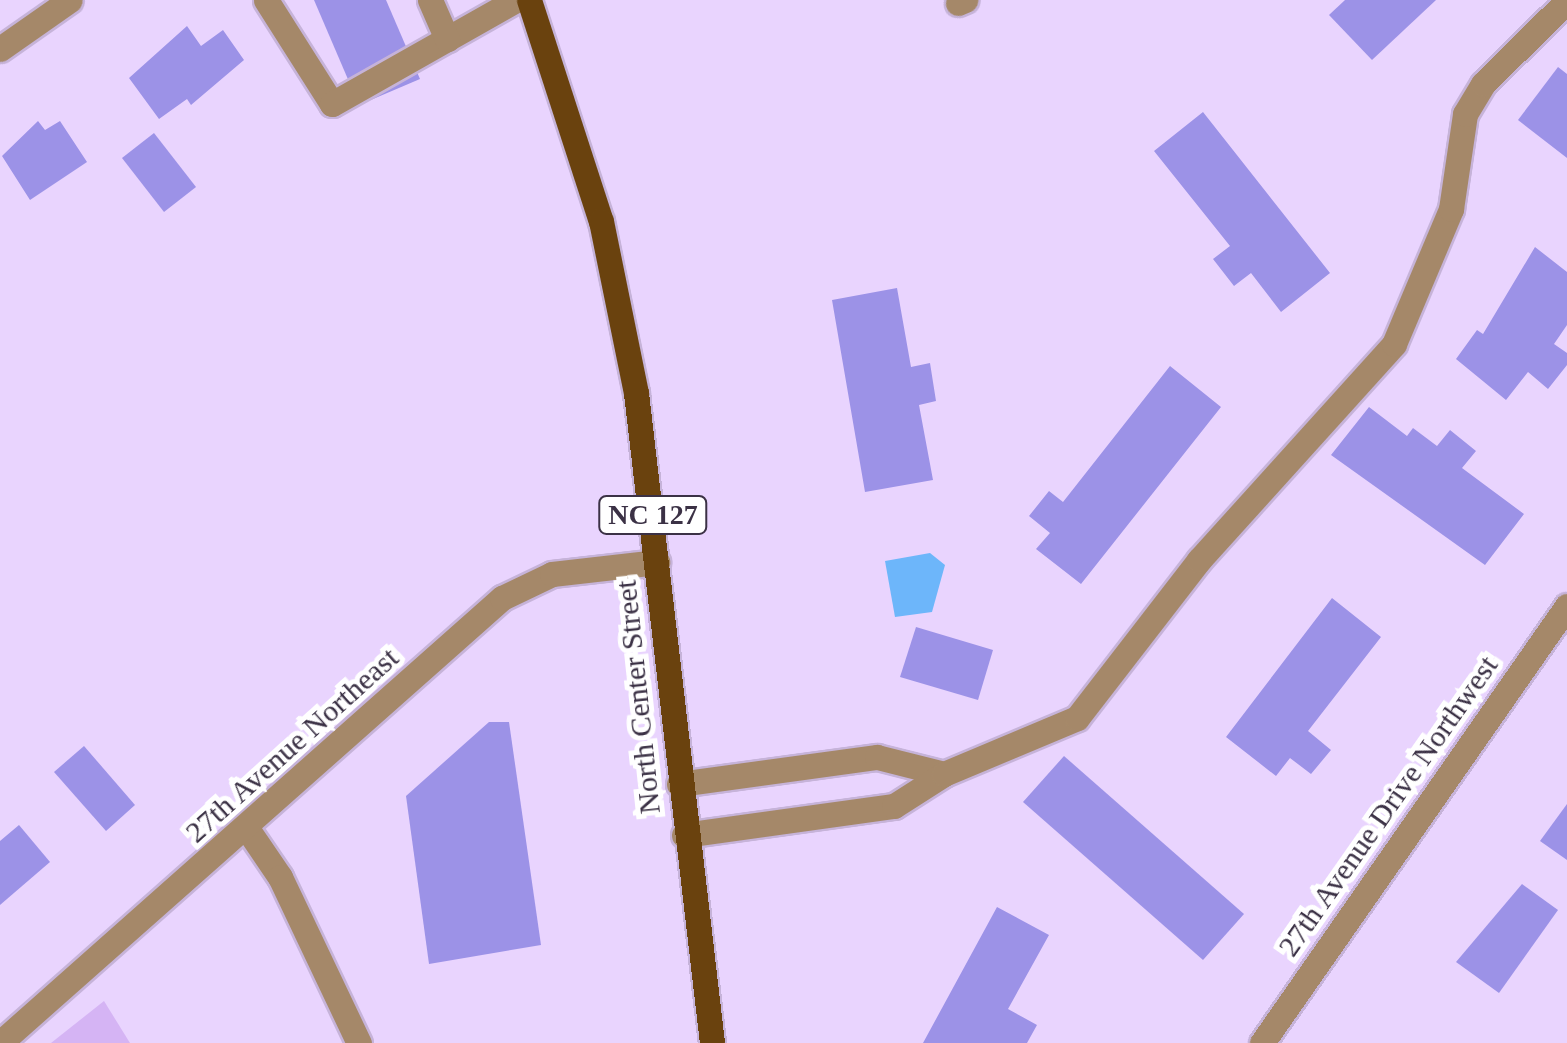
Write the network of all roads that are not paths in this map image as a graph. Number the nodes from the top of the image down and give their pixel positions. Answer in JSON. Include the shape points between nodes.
{"nodes":[{"id":1,"x":70,"y":0,"type":"edge"},
{"id":2,"x":266,"y":0,"type":"edge"},
{"id":3,"x":430,"y":0,"type":"edge"},
{"id":4,"x":516,"y":0,"type":"edge"},
{"id":5,"x":529,"y":0,"type":"edge"},
{"id":6,"x":1567,"y":1,"type":"edge"},
{"id":7,"x":447,"y":39,"type":"junction"},
{"id":8,"x":0,"y":49,"type":"edge"},
{"id":9,"x":657,"y":562,"type":"junction"},
{"id":10,"x":1567,"y":606,"type":"edge"},
{"id":11,"x":878,"y":757,"type":"junction"},
{"id":12,"x":944,"y":774,"type":"junction"},
{"id":13,"x":679,"y":784,"type":"junction"},
{"id":14,"x":894,"y":806,"type":"junction"},
{"id":15,"x":248,"y":830,"type":"junction"},
{"id":16,"x":684,"y":835,"type":"junction"},
{"id":17,"x":0,"y":1042,"type":"edge"},
{"id":18,"x":359,"y":1043,"type":"edge"},
{"id":19,"x":712,"y":1043,"type":"edge"},
{"id":20,"x":1262,"y":1043,"type":"edge"}],
"edges":[{"from":1,"to":8,"type":"street"},
{"from":2,"to":7,"type":"street","via":[[332,104]]},
{"from":3,"to":7,"type":"street"},
{"from":4,"to":7,"type":"street"},
{"from":5,"to":9,"type":"main road","name":"North Center Street","number":"NC 127","via":[[608,248]]},
{"from":6,"to":12,"type":"street","via":[[1483,84],[1465,114],[1451,209],[1386,354],[1199,560],[1077,718]]},
{"from":9,"to":13,"type":"main road","name":"North Center Street","number":"NC 127"},
{"from":9,"to":15,"type":"street","name":"27th Avenue Northeast","via":[[526,582]]},
{"from":10,"to":20,"type":"street","name":"27th Avenue Drive Northwest"},
{"from":11,"to":12,"type":"street"},
{"from":11,"to":13,"type":"street"},
{"from":11,"to":14,"type":"street"},
{"from":12,"to":14,"type":"street"},
{"from":13,"to":16,"type":"main road","name":"North Center Street","number":"NC 127"},
{"from":14,"to":16,"type":"street"},
{"from":15,"to":17,"type":"street","name":"27th Avenue Northeast"},
{"from":15,"to":18,"type":"street","via":[[280,877]]},
{"from":16,"to":19,"type":"main road","name":"North Center Street","number":"NC 127"}]}
